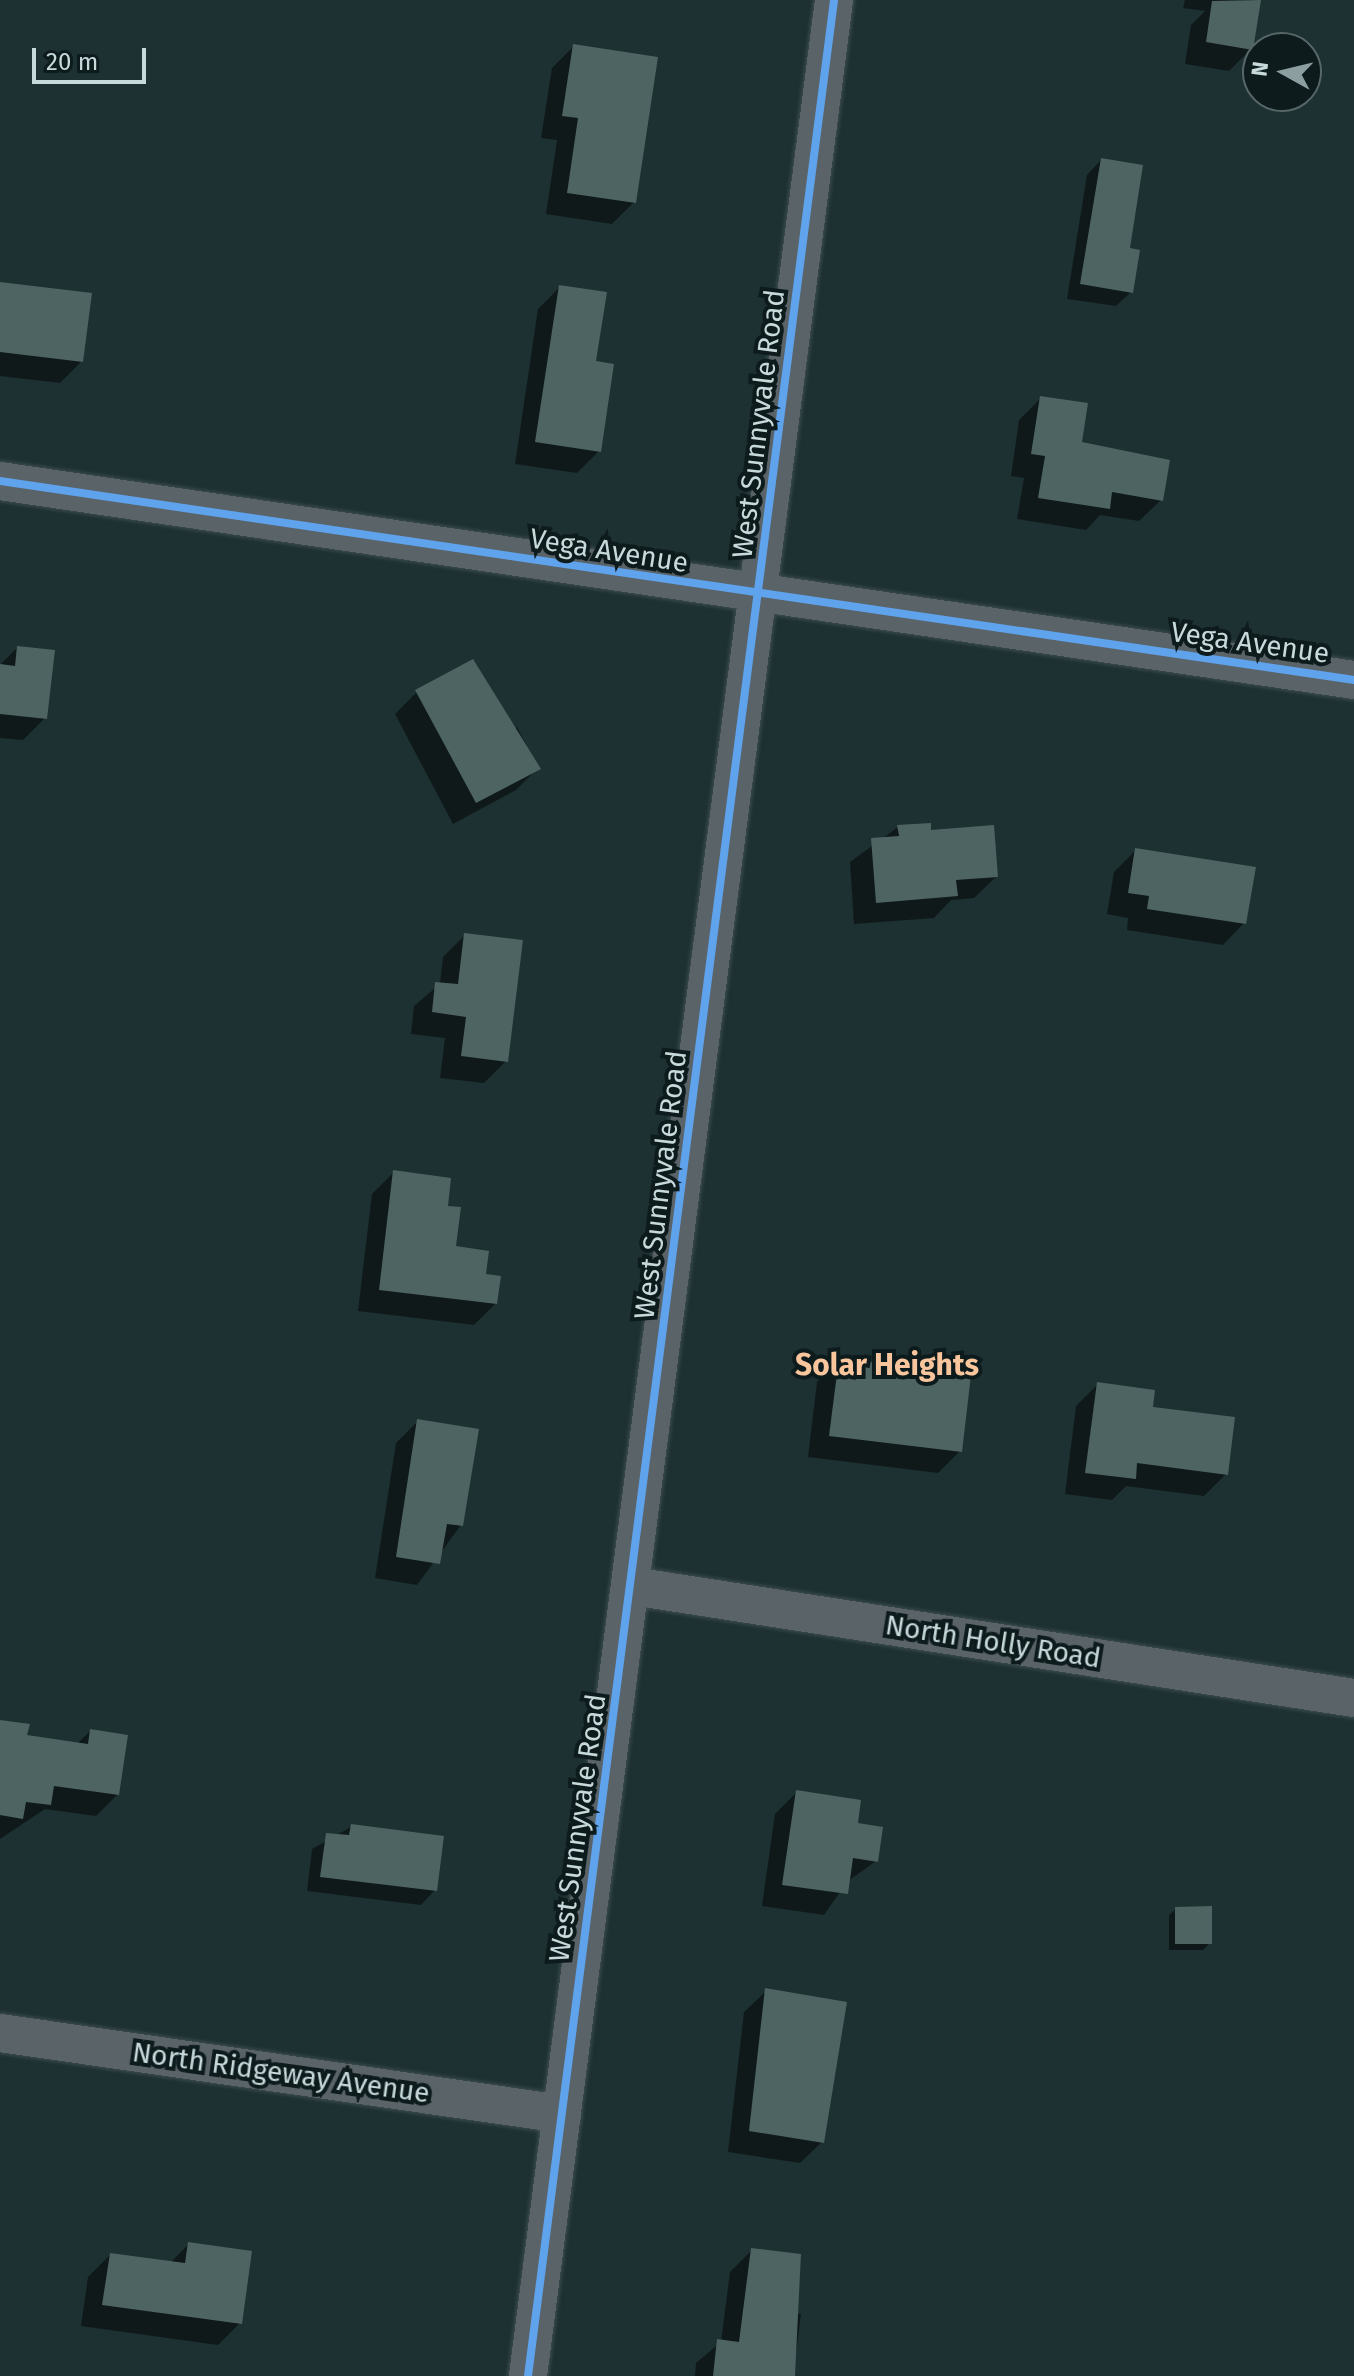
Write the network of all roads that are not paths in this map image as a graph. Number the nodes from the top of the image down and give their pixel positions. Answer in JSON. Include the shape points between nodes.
{"nodes":[{"id":1,"x":834,"y":0,"type":"edge"},
{"id":2,"x":0,"y":481,"type":"edge"},
{"id":3,"x":760,"y":595,"type":"junction"},
{"id":4,"x":1354,"y":680,"type":"edge"},
{"id":5,"x":632,"y":1586,"type":"junction"},
{"id":6,"x":1354,"y":1698,"type":"edge"},
{"id":7,"x":0,"y":2033,"type":"edge"},
{"id":8,"x":562,"y":2114,"type":"junction"},
{"id":9,"x":528,"y":2376,"type":"edge"}],
"edges":[{"from":1,"to":3,"type":"street","name":"West Sunnyvale Road"},
{"from":2,"to":3,"type":"street","name":"Vega Avenue"},
{"from":3,"to":4,"type":"street","name":"Vega Avenue"},
{"from":3,"to":5,"type":"street","name":"West Sunnyvale Road"},
{"from":5,"to":6,"type":"street","name":"North Holly Road"},
{"from":5,"to":8,"type":"street","name":"West Sunnyvale Road"},
{"from":7,"to":8,"type":"street","name":"North Ridgeway Avenue"},
{"from":8,"to":9,"type":"street","name":"West Sunnyvale Road"}]}
